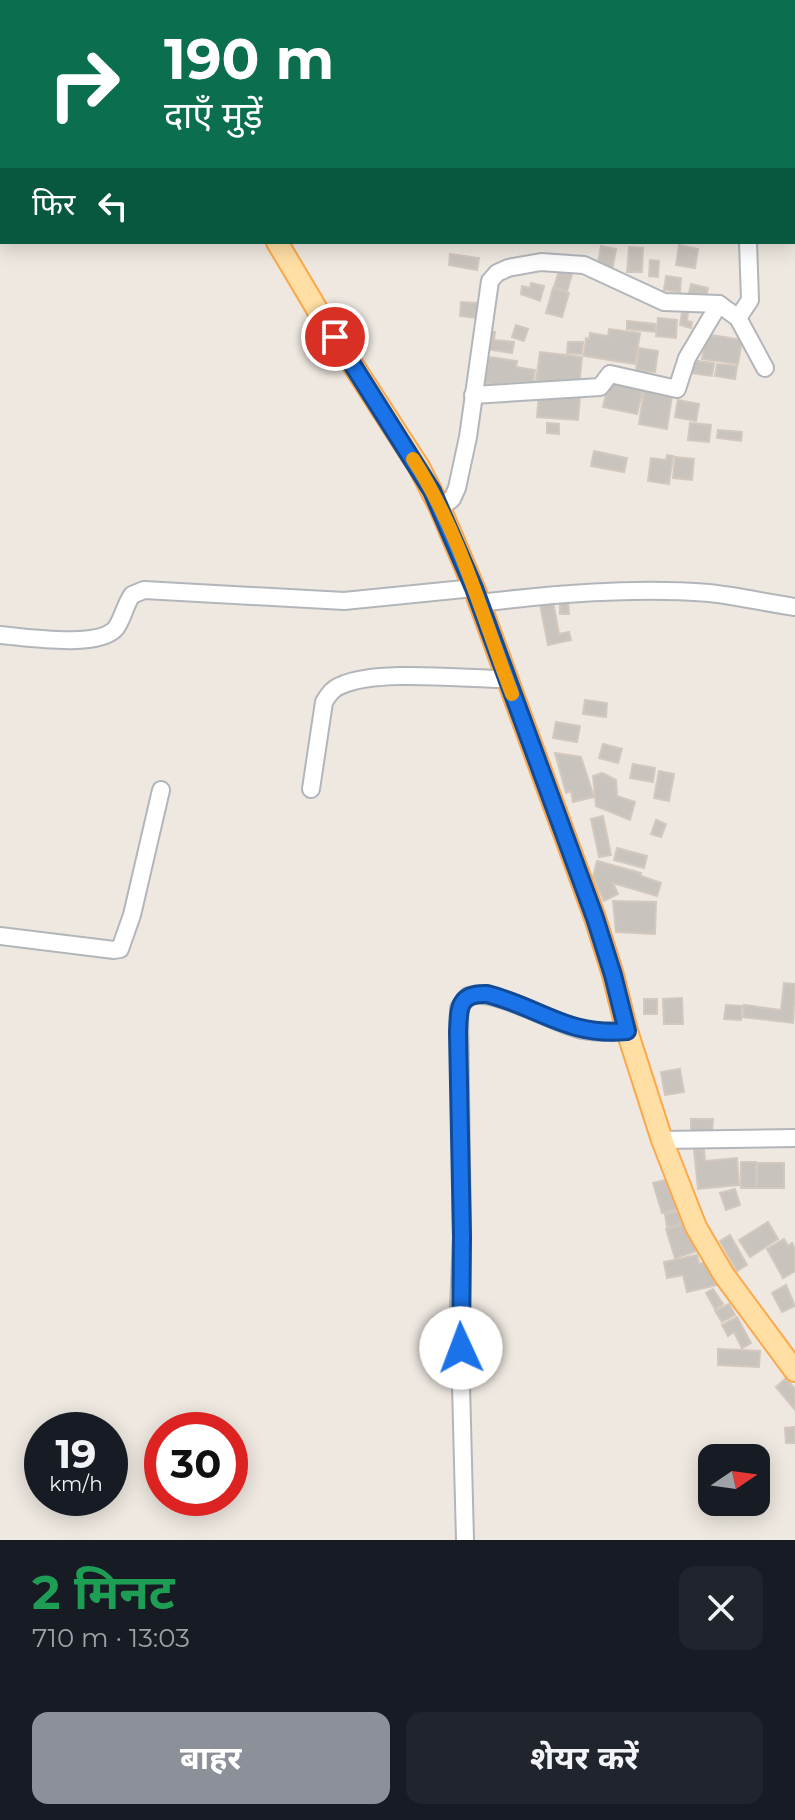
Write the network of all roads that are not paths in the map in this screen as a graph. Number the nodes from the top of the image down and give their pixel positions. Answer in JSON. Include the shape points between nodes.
{"nodes":[{"id":1,"x":278,"y":244,"type":"edge"},
{"id":2,"x":748,"y":244,"type":"edge"},
{"id":3,"x":719,"y":304,"type":"junction"},
{"id":4,"x":738,"y":318,"type":"junction"},
{"id":5,"x":765,"y":368,"type":"dead end"},
{"id":6,"x":473,"y":395,"type":"junction"},
{"id":7,"x":440,"y":508,"type":"junction"},
{"id":8,"x":476,"y":595,"type":"junction"},
{"id":9,"x":795,"y":607,"type":"edge"},
{"id":10,"x":0,"y":635,"type":"edge"},
{"id":11,"x":506,"y":679,"type":"junction"},
{"id":12,"x":311,"y":789,"type":"dead end"},
{"id":13,"x":161,"y":790,"type":"dead end"},
{"id":14,"x":0,"y":936,"type":"edge"},
{"id":15,"x":627,"y":1031,"type":"junction"},
{"id":16,"x":795,"y":1138,"type":"edge"},
{"id":17,"x":662,"y":1140,"type":"junction"},
{"id":18,"x":795,"y":1371,"type":"edge"},
{"id":19,"x":465,"y":1540,"type":"edge"}],
"edges":[{"from":1,"to":7,"type":"main road"},
{"from":2,"to":4,"type":"street","via":[[750,300]]},
{"from":3,"to":4,"type":"street"},
{"from":3,"to":6,"type":"street","via":[[687,358],[677,389],[610,374],[600,387]]},
{"from":3,"to":6,"type":"street","via":[[664,302],[584,265],[541,262],[508,268],[490,281]]},
{"from":4,"to":5,"type":"street"},
{"from":6,"to":7,"type":"street","via":[[457,488]]},
{"from":7,"to":8,"type":"main road"},
{"from":8,"to":9,"type":"street","via":[[666,591]]},
{"from":8,"to":10,"type":"street","via":[[354,601],[144,590],[132,595],[114,630],[104,636]]},
{"from":8,"to":11,"type":"main road"},
{"from":11,"to":12,"type":"street","via":[[411,676],[340,685],[324,702]]},
{"from":11,"to":15,"type":"main road","via":[[595,918]]},
{"from":13,"to":14,"type":"street","via":[[120,949]]},
{"from":15,"to":17,"type":"main road"},
{"from":15,"to":19,"type":"street","via":[[579,1029],[487,994],[468,996],[459,1008]]},
{"from":16,"to":17,"type":"street"},
{"from":17,"to":18,"type":"main road","via":[[709,1252]]}]}
